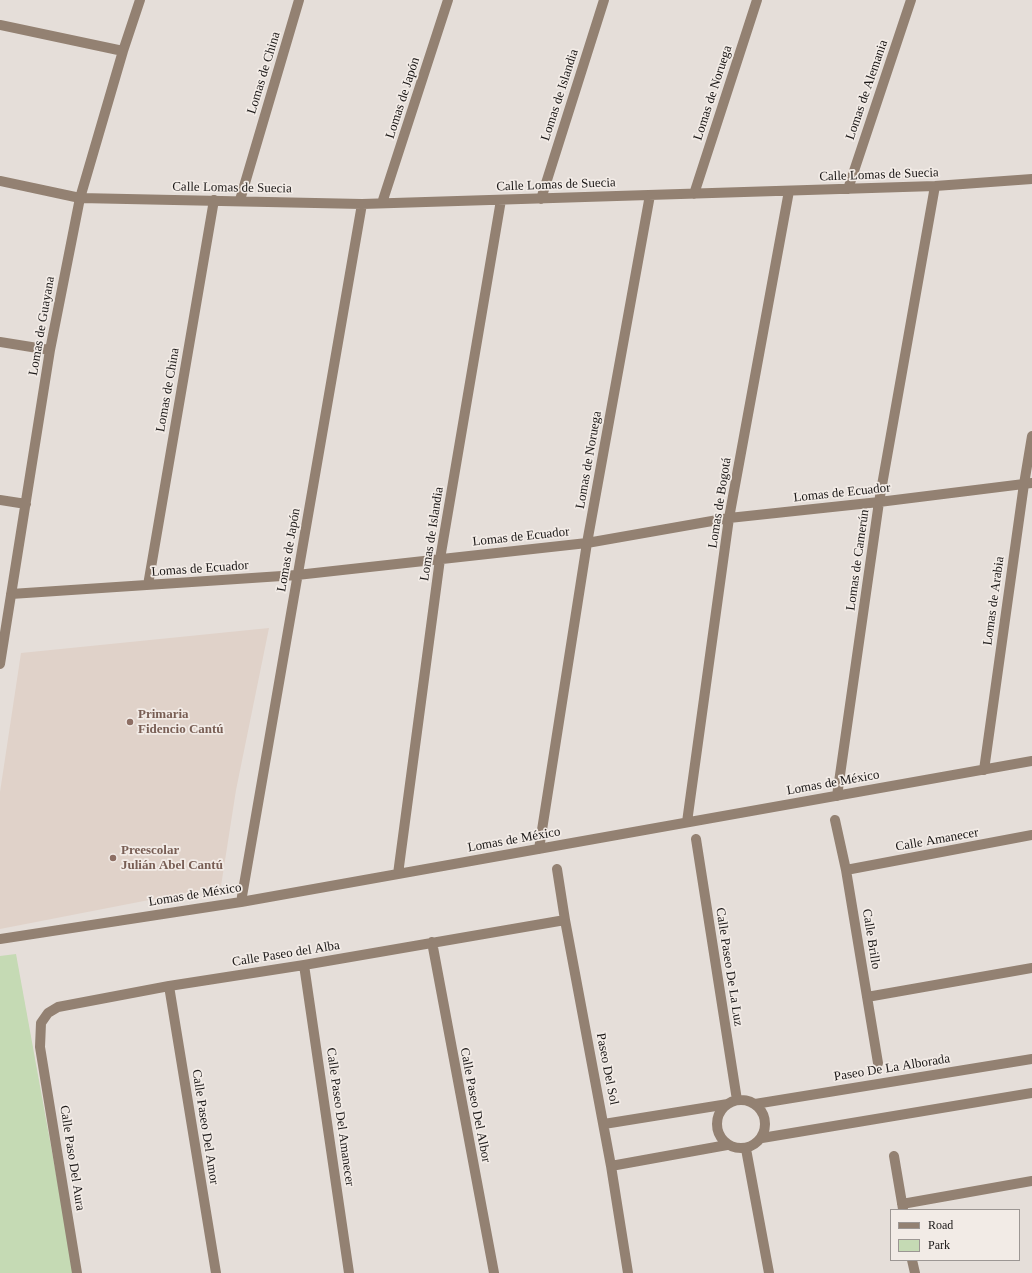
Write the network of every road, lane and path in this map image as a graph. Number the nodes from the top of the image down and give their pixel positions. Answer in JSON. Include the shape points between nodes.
{"nodes":[{"id":1,"x":140,"y":0,"type":"edge"},
{"id":2,"x":299,"y":0,"type":"edge"},
{"id":3,"x":448,"y":0,"type":"edge"},
{"id":4,"x":604,"y":0,"type":"edge"},
{"id":5,"x":757,"y":0,"type":"edge"},
{"id":6,"x":911,"y":0,"type":"edge"},
{"id":7,"x":0,"y":25,"type":"edge"},
{"id":8,"x":123,"y":51,"type":"junction"},
{"id":9,"x":1032,"y":179,"type":"edge"},
{"id":10,"x":0,"y":181,"type":"edge"},
{"id":11,"x":935,"y":186,"type":"junction"},
{"id":12,"x":848,"y":189,"type":"junction"},
{"id":13,"x":790,"y":190,"type":"junction"},
{"id":14,"x":694,"y":194,"type":"junction"},
{"id":15,"x":650,"y":195,"type":"junction"},
{"id":16,"x":80,"y":198,"type":"junction"},
{"id":17,"x":541,"y":199,"type":"junction"},
{"id":18,"x":214,"y":200,"type":"junction"},
{"id":19,"x":240,"y":200,"type":"junction"},
{"id":20,"x":501,"y":200,"type":"junction"},
{"id":21,"x":382,"y":203,"type":"junction"},
{"id":22,"x":362,"y":204,"type":"junction"},
{"id":23,"x":0,"y":342,"type":"edge"},
{"id":24,"x":50,"y":350,"type":"junction"},
{"id":25,"x":1032,"y":436,"type":"edge"},
{"id":26,"x":1028,"y":484,"type":"edge"},
{"id":27,"x":0,"y":500,"type":"edge"},
{"id":28,"x":879,"y":502,"type":"junction"},
{"id":29,"x":26,"y":504,"type":"junction"},
{"id":30,"x":730,"y":518,"type":"junction"},
{"id":31,"x":587,"y":543,"type":"junction"},
{"id":32,"x":440,"y":559,"type":"junction"},
{"id":33,"x":297,"y":575,"type":"junction"},
{"id":34,"x":148,"y":585,"type":"junction"},
{"id":35,"x":11,"y":594,"type":"junction"},
{"id":36,"x":0,"y":664,"type":"edge"},
{"id":37,"x":1032,"y":761,"type":"edge"},
{"id":38,"x":984,"y":770,"type":"junction"},
{"id":39,"x":837,"y":796,"type":"junction"},
{"id":40,"x":835,"y":820,"type":"dead end"},
{"id":41,"x":687,"y":822,"type":"junction"},
{"id":42,"x":1032,"y":836,"type":"edge"},
{"id":43,"x":696,"y":839,"type":"dead end"},
{"id":44,"x":539,"y":849,"type":"junction"},
{"id":45,"x":557,"y":870,"type":"dead end"},
{"id":46,"x":846,"y":870,"type":"junction"},
{"id":47,"x":398,"y":874,"type":"junction"},
{"id":48,"x":241,"y":902,"type":"junction"},
{"id":49,"x":565,"y":920,"type":"junction"},
{"id":50,"x":0,"y":939,"type":"edge"},
{"id":51,"x":432,"y":942,"type":"junction"},
{"id":52,"x":304,"y":965,"type":"junction"},
{"id":53,"x":1032,"y":968,"type":"edge"},
{"id":54,"x":169,"y":986,"type":"junction"},
{"id":55,"x":867,"y":997,"type":"junction"},
{"id":56,"x":40,"y":1047,"type":"joint"},
{"id":57,"x":1032,"y":1059,"type":"edge"},
{"id":58,"x":878,"y":1063,"type":"dead end"},
{"id":59,"x":1032,"y":1093,"type":"edge"},
{"id":60,"x":732,"y":1102,"type":"junction"},
{"id":61,"x":755,"y":1104,"type":"junction"},
{"id":62,"x":604,"y":1124,"type":"junction"},
{"id":63,"x":762,"y":1138,"type":"junction"},
{"id":64,"x":727,"y":1145,"type":"junction"},
{"id":65,"x":746,"y":1148,"type":"junction"},
{"id":66,"x":894,"y":1156,"type":"dead end"},
{"id":67,"x":611,"y":1166,"type":"junction"},
{"id":68,"x":1032,"y":1181,"type":"edge"},
{"id":69,"x":903,"y":1207,"type":"edge"},
{"id":70,"x":912,"y":1261,"type":"edge"},
{"id":71,"x":78,"y":1273,"type":"edge"},
{"id":72,"x":216,"y":1273,"type":"edge"},
{"id":73,"x":349,"y":1273,"type":"edge"},
{"id":74,"x":494,"y":1273,"type":"edge"},
{"id":75,"x":628,"y":1273,"type":"edge"},
{"id":76,"x":769,"y":1273,"type":"edge"},
{"id":77,"x":915,"y":1273,"type":"edge"}],
"edges":[{"from":1,"to":8,"type":"street","name":"Lomas de Guayana"},
{"from":2,"to":19,"type":"street","name":"Lomas de China"},
{"from":3,"to":21,"type":"street","name":"Lomas de Japón"},
{"from":4,"to":17,"type":"street","name":"Lomas de Islandia"},
{"from":5,"to":14,"type":"street","name":"Lomas de Noruega"},
{"from":6,"to":12,"type":"street","name":"Lomas de Alemania"},
{"from":7,"to":8,"type":"street"},
{"from":8,"to":16,"type":"street","name":"Lomas de Guayana"},
{"from":9,"to":11,"type":"street","name":"Calle Lomas de Suecia"},
{"from":10,"to":16,"type":"street","name":"Calle Lomas de Suecia"},
{"from":11,"to":12,"type":"street","name":"Calle Lomas de Suecia"},
{"from":11,"to":28,"type":"street","name":"Lomas de Camerún"},
{"from":12,"to":13,"type":"street","name":"Calle Lomas de Suecia"},
{"from":13,"to":14,"type":"street","name":"Calle Lomas de Suecia"},
{"from":13,"to":30,"type":"street","name":"Lomas de Bogotá"},
{"from":14,"to":15,"type":"street","name":"Calle Lomas de Suecia"},
{"from":15,"to":17,"type":"street","name":"Calle Lomas de Suecia"},
{"from":15,"to":31,"type":"street","name":"Lomas de Noruega"},
{"from":16,"to":18,"type":"street","name":"Calle Lomas de Suecia"},
{"from":16,"to":24,"type":"street","name":"Lomas de Guayana"},
{"from":17,"to":20,"type":"street","name":"Calle Lomas de Suecia"},
{"from":18,"to":19,"type":"street","name":"Calle Lomas de Suecia"},
{"from":18,"to":34,"type":"street","name":"Lomas de China"},
{"from":19,"to":22,"type":"street","name":"Calle Lomas de Suecia"},
{"from":20,"to":21,"type":"street","name":"Calle Lomas de Suecia"},
{"from":20,"to":32,"type":"street","name":"Lomas de Islandia"},
{"from":21,"to":22,"type":"street","name":"Calle Lomas de Suecia"},
{"from":22,"to":33,"type":"street","name":"Lomas de Japón"},
{"from":23,"to":24,"type":"street"},
{"from":24,"to":29,"type":"street","name":"Lomas de Guayana"},
{"from":25,"to":26,"type":"street","name":"Lomas de Arabia"},
{"from":26,"to":28,"type":"street","name":"Lomas de Ecuador"},
{"from":26,"to":38,"type":"street","name":"Lomas de Arabia"},
{"from":27,"to":29,"type":"street"},
{"from":28,"to":30,"type":"street","name":"Lomas de Ecuador"},
{"from":28,"to":39,"type":"street","name":"Lomas de Camerún"},
{"from":29,"to":35,"type":"street","name":"Lomas de Guayana"},
{"from":30,"to":31,"type":"street","name":"Lomas de Ecuador"},
{"from":30,"to":41,"type":"street","name":"Lomas de Bogotá"},
{"from":31,"to":32,"type":"street","name":"Lomas de Ecuador"},
{"from":31,"to":44,"type":"street","name":"Lomas de Noruega"},
{"from":32,"to":33,"type":"street","name":"Lomas de Ecuador"},
{"from":32,"to":47,"type":"street","name":"Lomas de Islandia"},
{"from":33,"to":34,"type":"street","name":"Lomas de Ecuador"},
{"from":33,"to":48,"type":"street","name":"Lomas de Japón"},
{"from":34,"to":35,"type":"street","name":"Lomas de Ecuador"},
{"from":35,"to":36,"type":"street","name":"Lomas de Guayana"},
{"from":37,"to":38,"type":"street","name":"Lomas de México"},
{"from":38,"to":39,"type":"street","name":"Lomas de México"},
{"from":39,"to":41,"type":"street","name":"Lomas de México"},
{"from":40,"to":46,"type":"street","name":"Calle Brillo"},
{"from":41,"to":44,"type":"street","name":"Lomas de México"},
{"from":42,"to":46,"type":"street","name":"Calle Amanecer"},
{"from":43,"to":60,"type":"street","name":"Calle Paseo De La Luz"},
{"from":44,"to":47,"type":"street","name":"Lomas de México"},
{"from":45,"to":49,"type":"street","name":"Paseo Del Sol"},
{"from":46,"to":55,"type":"street","name":"Calle Brillo"},
{"from":47,"to":48,"type":"street","name":"Lomas de México"},
{"from":48,"to":50,"type":"street","name":"Lomas de México"},
{"from":49,"to":51,"type":"street","name":"Calle Paseo del Alba"},
{"from":49,"to":62,"type":"street","name":"Paseo Del Sol"},
{"from":51,"to":52,"type":"street","name":"Calle Paseo del Alba"},
{"from":51,"to":74,"type":"street","name":"Calle Paseo Del Albor"},
{"from":52,"to":54,"type":"street","name":"Calle Paseo del Alba"},
{"from":52,"to":73,"type":"street","name":"Calle Paseo Del Amanecer"},
{"from":53,"to":55,"type":"street"},
{"from":54,"to":56,"type":"street","name":"Calle Paseo del Alba","via":[[58,1007],[48,1013],[41,1023]]},
{"from":54,"to":72,"type":"street","name":"Calle Paseo Del Amor"},
{"from":55,"to":58,"type":"street","name":"Calle Brillo"},
{"from":56,"to":71,"type":"street","name":"Calle Paso Del Aura"},
{"from":57,"to":61,"type":"street","name":"Paseo De La Alborada"},
{"from":59,"to":63,"type":"street"},
{"from":60,"to":61,"type":"street","via":[[746,1100]]},
{"from":60,"to":62,"type":"street"},
{"from":60,"to":64,"type":"street","via":[[721,1110],[717,1119],[717,1129]]},
{"from":61,"to":63,"type":"street","via":[[766,1120]]},
{"from":62,"to":67,"type":"street","name":"Paseo Del Sol"},
{"from":63,"to":65,"type":"street","via":[[755,1145]]},
{"from":64,"to":65,"type":"street","via":[[736,1149]]},
{"from":64,"to":67,"type":"street"},
{"from":65,"to":76,"type":"street"},
{"from":66,"to":69,"type":"street"},
{"from":67,"to":75,"type":"street","name":"Paseo Del Sol"},
{"from":68,"to":69,"type":"street"},
{"from":70,"to":77,"type":"street"}]}
